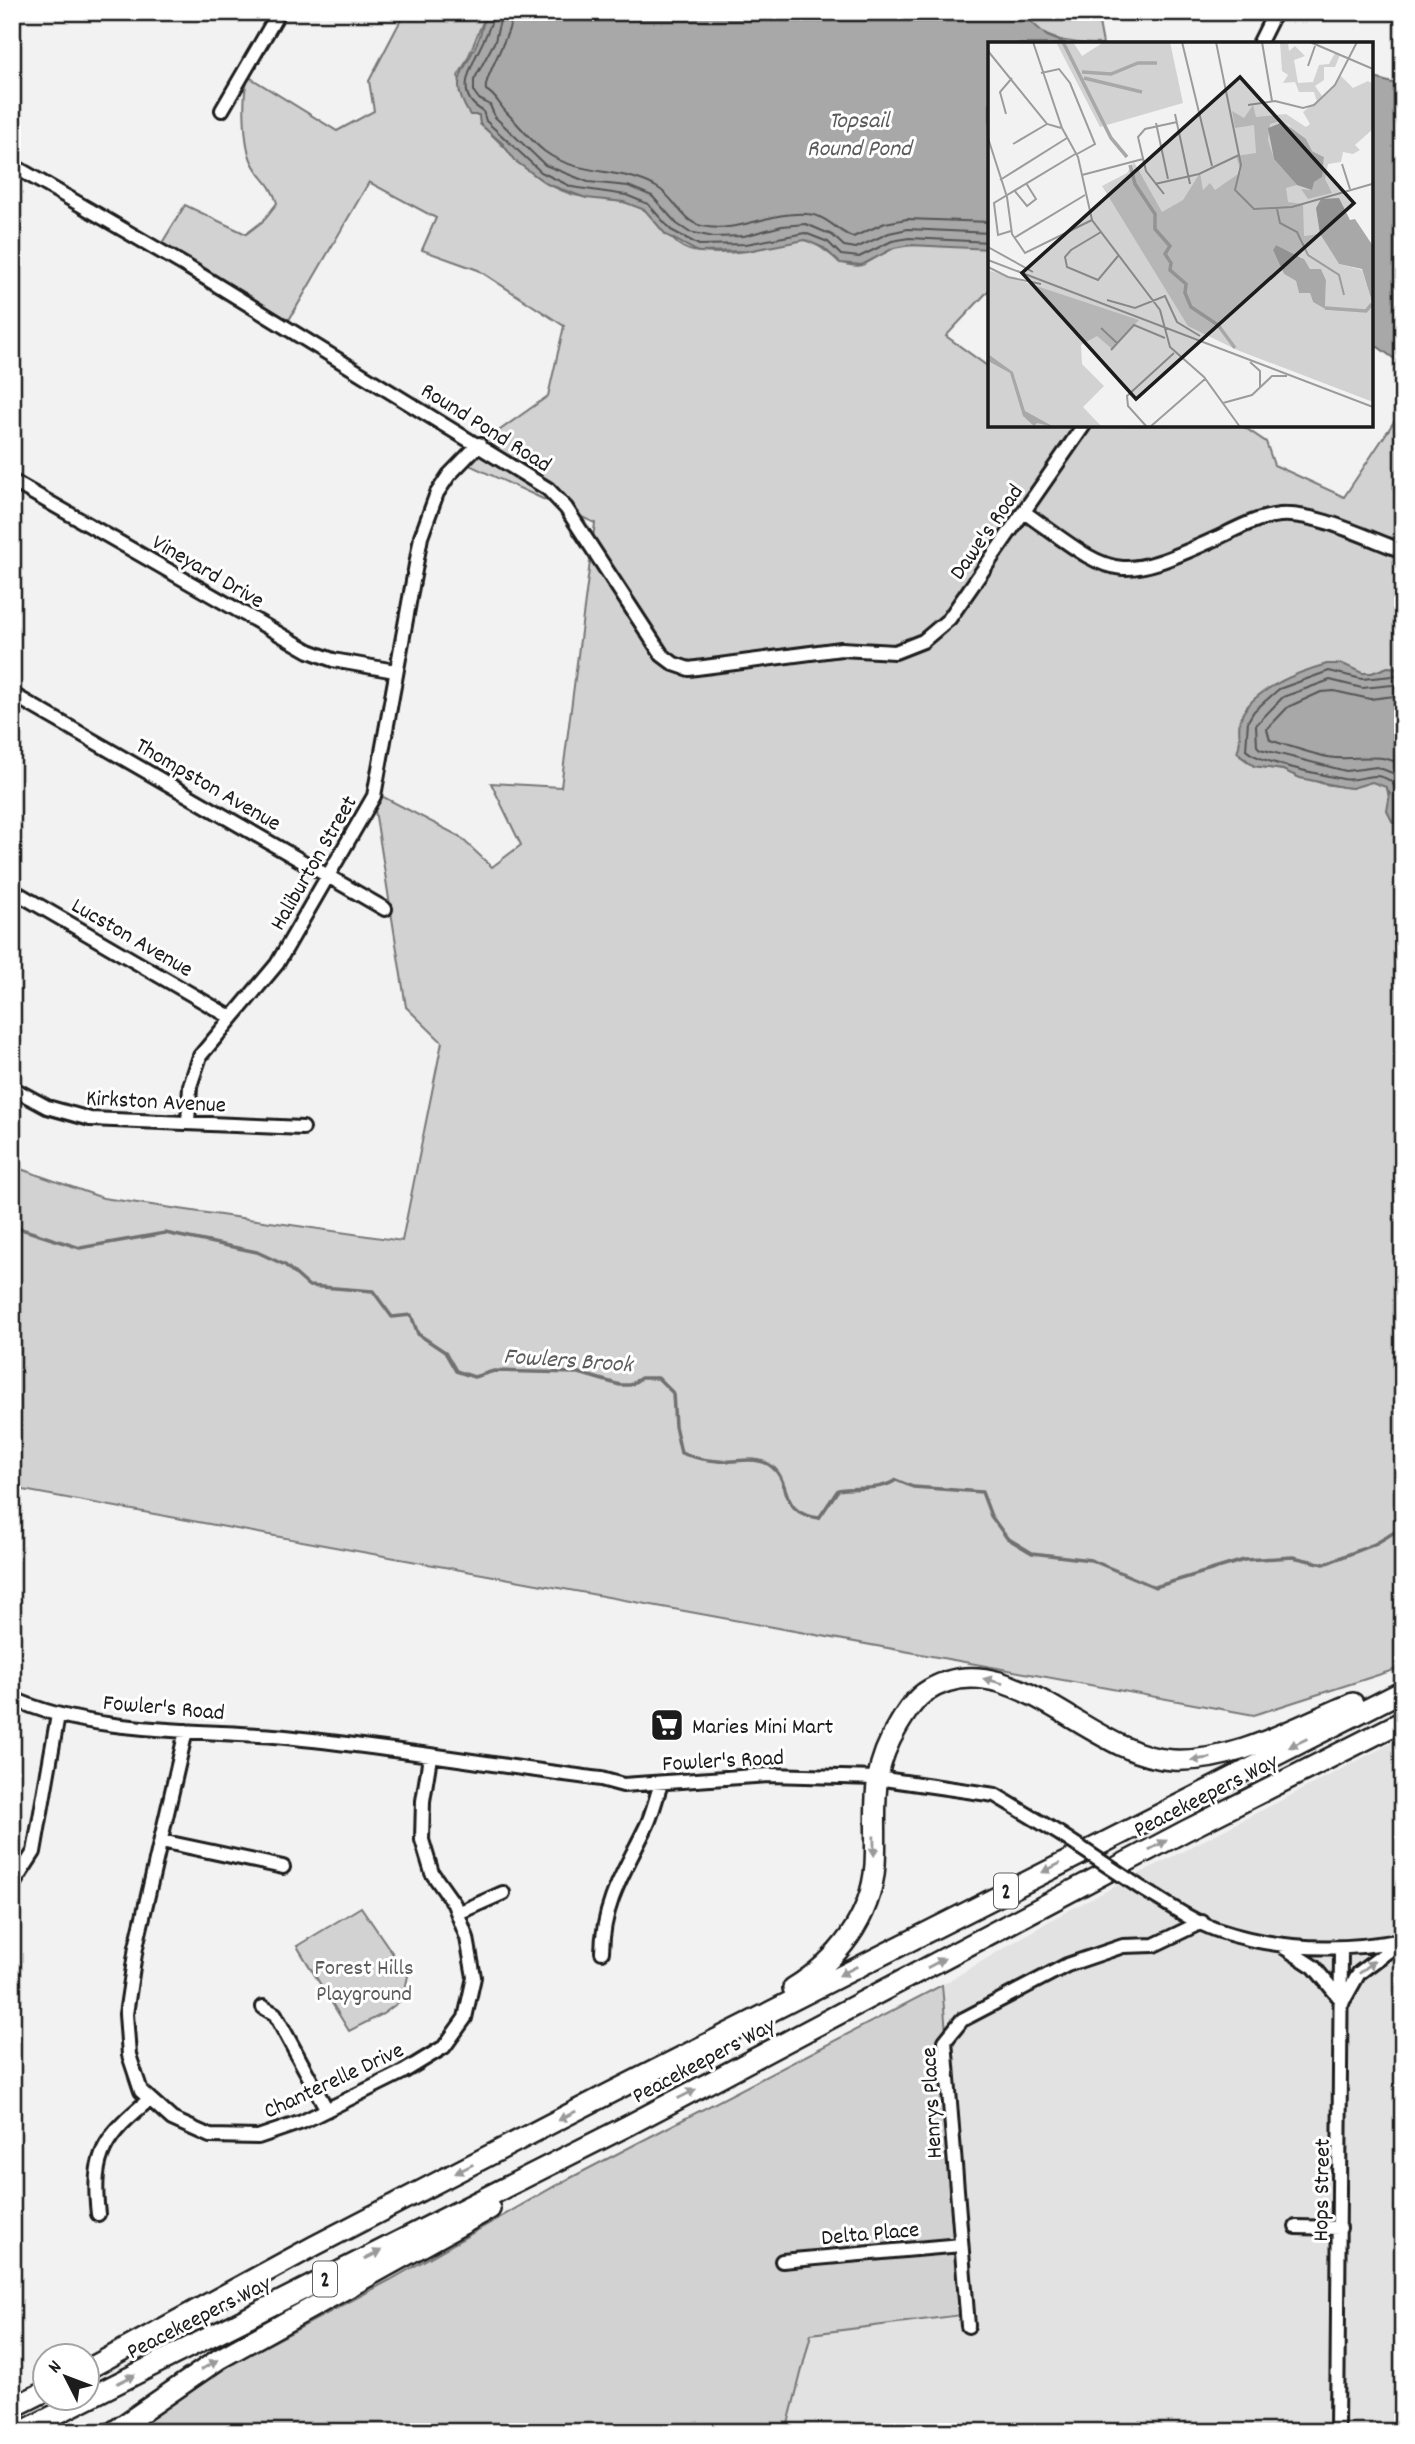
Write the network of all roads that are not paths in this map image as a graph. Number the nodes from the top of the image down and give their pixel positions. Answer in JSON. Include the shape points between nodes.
{"nodes":[{"id":1,"x":279,"y":12,"type":"edge"},
{"id":2,"x":1275,"y":12,"type":"edge"},
{"id":3,"x":1260,"y":42,"type":"edge"},
{"id":4,"x":222,"y":110,"type":"dead end"},
{"id":5,"x":12,"y":165,"type":"edge"},
{"id":6,"x":1083,"y":427,"type":"edge"},
{"id":7,"x":479,"y":444,"type":"junction"},
{"id":8,"x":12,"y":481,"type":"edge"},
{"id":9,"x":1024,"y":512,"type":"junction"},
{"id":10,"x":1403,"y":551,"type":"edge"},
{"id":11,"x":909,"y":648,"type":"joint"},
{"id":12,"x":394,"y":671,"type":"junction"},
{"id":13,"x":12,"y":694,"type":"edge"},
{"id":14,"x":328,"y":876,"type":"junction"},
{"id":15,"x":12,"y":890,"type":"edge"},
{"id":16,"x":386,"y":909,"type":"dead end"},
{"id":17,"x":232,"y":1018,"type":"junction"},
{"id":18,"x":12,"y":1088,"type":"edge"},
{"id":19,"x":188,"y":1124,"type":"junction"},
{"id":20,"x":303,"y":1128,"type":"dead end"},
{"id":21,"x":1403,"y":1685,"type":"edge"},
{"id":22,"x":1403,"y":1691,"type":"edge"},
{"id":23,"x":12,"y":1698,"type":"edge"},
{"id":24,"x":58,"y":1715,"type":"junction"},
{"id":25,"x":1403,"y":1721,"type":"edge"},
{"id":26,"x":187,"y":1731,"type":"junction"},
{"id":27,"x":430,"y":1757,"type":"junction"},
{"id":28,"x":877,"y":1778,"type":"junction"},
{"id":29,"x":661,"y":1784,"type":"junction"},
{"id":30,"x":161,"y":1841,"type":"junction"},
{"id":31,"x":283,"y":1867,"type":"dead end"},
{"id":32,"x":12,"y":1886,"type":"edge"},
{"id":33,"x":503,"y":1893,"type":"dead end"},
{"id":34,"x":458,"y":1913,"type":"junction"},
{"id":35,"x":1202,"y":1922,"type":"junction"},
{"id":36,"x":1403,"y":1940,"type":"edge"},
{"id":37,"x":1279,"y":1945,"type":"junction"},
{"id":38,"x":1341,"y":1948,"type":"junction"},
{"id":39,"x":602,"y":1952,"type":"dead end"},
{"id":40,"x":1343,"y":2002,"type":"junction"},
{"id":41,"x":263,"y":2007,"type":"dead end"},
{"id":42,"x":610,"y":2093,"type":"junction"},
{"id":43,"x":150,"y":2099,"type":"junction"},
{"id":44,"x":327,"y":2110,"type":"junction"},
{"id":45,"x":629,"y":2125,"type":"junction"},
{"id":46,"x":98,"y":2214,"type":"dead end"},
{"id":47,"x":1296,"y":2227,"type":"dead end"},
{"id":48,"x":1340,"y":2228,"type":"junction"},
{"id":49,"x":961,"y":2245,"type":"junction"},
{"id":50,"x":782,"y":2262,"type":"dead end"},
{"id":51,"x":968,"y":2326,"type":"dead end"},
{"id":52,"x":141,"y":2341,"type":"junction"},
{"id":53,"x":102,"y":2357,"type":"edge"},
{"id":54,"x":102,"y":2362,"type":"edge"},
{"id":55,"x":32,"y":2385,"type":"edge"},
{"id":56,"x":12,"y":2393,"type":"edge"},
{"id":57,"x":32,"y":2398,"type":"edge"},
{"id":58,"x":12,"y":2407,"type":"edge"},
{"id":59,"x":21,"y":2432,"type":"edge"},
{"id":60,"x":113,"y":2432,"type":"edge"},
{"id":61,"x":1338,"y":2432,"type":"edge"}],
"edges":[{"from":1,"to":4,"type":"street"},
{"from":2,"to":3,"type":"street"},
{"from":5,"to":7,"type":"street","name":"Round Pond Road"},
{"from":6,"to":9,"type":"street","name":"Dawe's Road"},
{"from":7,"to":11,"type":"street","name":"Round Pond Road","via":[[548,489],[566,508],[652,640],[674,664],[689,669],[827,650],[895,652]]},
{"from":7,"to":12,"type":"street","name":"Haliburton Street","via":[[449,475],[429,513]]},
{"from":8,"to":12,"type":"street","name":"Vineyard Drive","via":[[298,645],[333,660]]},
{"from":9,"to":10,"type":"street","via":[[1087,557],[1125,570],[1167,561],[1253,521],[1282,515],[1310,519]]},
{"from":9,"to":11,"type":"street","name":"Dawe's Road","via":[[948,619]]},
{"from":12,"to":14,"type":"street","name":"Haliburton Street","via":[[374,796]]},
{"from":13,"to":14,"type":"street","name":"Thompston Avenue"},
{"from":14,"to":16,"type":"street","name":"Thompston Avenue"},
{"from":14,"to":17,"type":"street","name":"Haliburton Street","via":[[277,964]]},
{"from":15,"to":17,"type":"street","name":"Lucston Avenue"},
{"from":17,"to":19,"type":"street","name":"Haliburton Street","via":[[195,1066]]},
{"from":18,"to":19,"type":"street","name":"Kirkston Avenue","via":[[76,1117]]},
{"from":19,"to":20,"type":"street","name":"Kirkston Avenue"},
{"from":21,"to":28,"type":"highway","one_way":true,"via":[[1252,1746],[1196,1760],[1170,1760],[1127,1751],[1002,1682],[956,1679],[921,1695],[907,1711]]},
{"from":22,"to":42,"type":"highway","name":"Peacekeepers Way","number":"2","one_way":true},
{"from":23,"to":24,"type":"street","name":"Fowler's Road"},
{"from":24,"to":26,"type":"street","name":"Fowler's Road"},
{"from":24,"to":32,"type":"street","via":[[34,1852]]},
{"from":45,"to":25,"type":"highway","name":"Peacekeepers Way","number":"2","one_way":true},
{"from":26,"to":27,"type":"street","name":"Fowler's Road","via":[[276,1737]]},
{"from":26,"to":30,"type":"street","name":"Chanterelle Drive"},
{"from":27,"to":29,"type":"street","name":"Fowler's Road","via":[[623,1785]]},
{"from":27,"to":34,"type":"street","name":"Chanterelle Drive","via":[[422,1840],[432,1873]]},
{"from":28,"to":29,"type":"street","name":"Fowler's Road","via":[[769,1775]]},
{"from":28,"to":35,"type":"street","name":"Fowler's Road","bridge":true,"via":[[995,1795]]},
{"from":28,"to":42,"type":"highway","one_way":true,"via":[[872,1883],[857,1926],[843,1945],[806,1979]]},
{"from":29,"to":39,"type":"street","via":[[649,1822],[602,1922]]},
{"from":30,"to":31,"type":"street"},
{"from":30,"to":43,"type":"street","name":"Chanterelle Drive","via":[[126,2014],[129,2055],[141,2091]]},
{"from":33,"to":34,"type":"street"},
{"from":34,"to":44,"type":"street","name":"Chanterelle Drive","via":[[474,1977],[466,2018],[444,2047]]},
{"from":35,"to":37,"type":"street","name":"Fowler's Road"},
{"from":35,"to":49,"type":"street","name":"Henrys Place","via":[[1154,1945],[1123,1946],[1067,1965],[952,2029],[944,2055]]},
{"from":36,"to":38,"type":"street","name":"Fowler's Road"},
{"from":40,"to":36,"type":"street","one_way":true,"via":[[1359,1973]]},
{"from":37,"to":38,"type":"street","name":"Fowler's Road"},
{"from":37,"to":40,"type":"street","via":[[1314,1967]]},
{"from":38,"to":40,"type":"street","name":"Hops Street"},
{"from":40,"to":48,"type":"street","name":"Hops Street"},
{"from":41,"to":44,"type":"street","via":[[275,2014]]},
{"from":42,"to":52,"type":"highway","name":"Peacekeepers Way","number":"2","one_way":true},
{"from":43,"to":44,"type":"street","name":"Chanterelle Drive","via":[[172,2119],[211,2136],[258,2137]]},
{"from":43,"to":46,"type":"street","via":[[106,2140],[96,2190]]},
{"from":59,"to":45,"type":"highway","name":"Peacekeepers Way","number":"2","one_way":true},
{"from":60,"to":45,"type":"highway","one_way":true,"via":[[219,2359],[531,2186]]},
{"from":47,"to":48,"type":"street"},
{"from":48,"to":61,"type":"street","name":"Hops Street"},
{"from":49,"to":50,"type":"street","name":"Delta Place"},
{"from":49,"to":51,"type":"street","name":"Henrys Place"},
{"from":52,"to":53,"type":"highway"},
{"from":52,"to":54,"type":"highway","name":"Peacekeepers Way","number":"2"},
{"from":55,"to":56,"type":"highway"},
{"from":57,"to":58,"type":"highway"}]}
